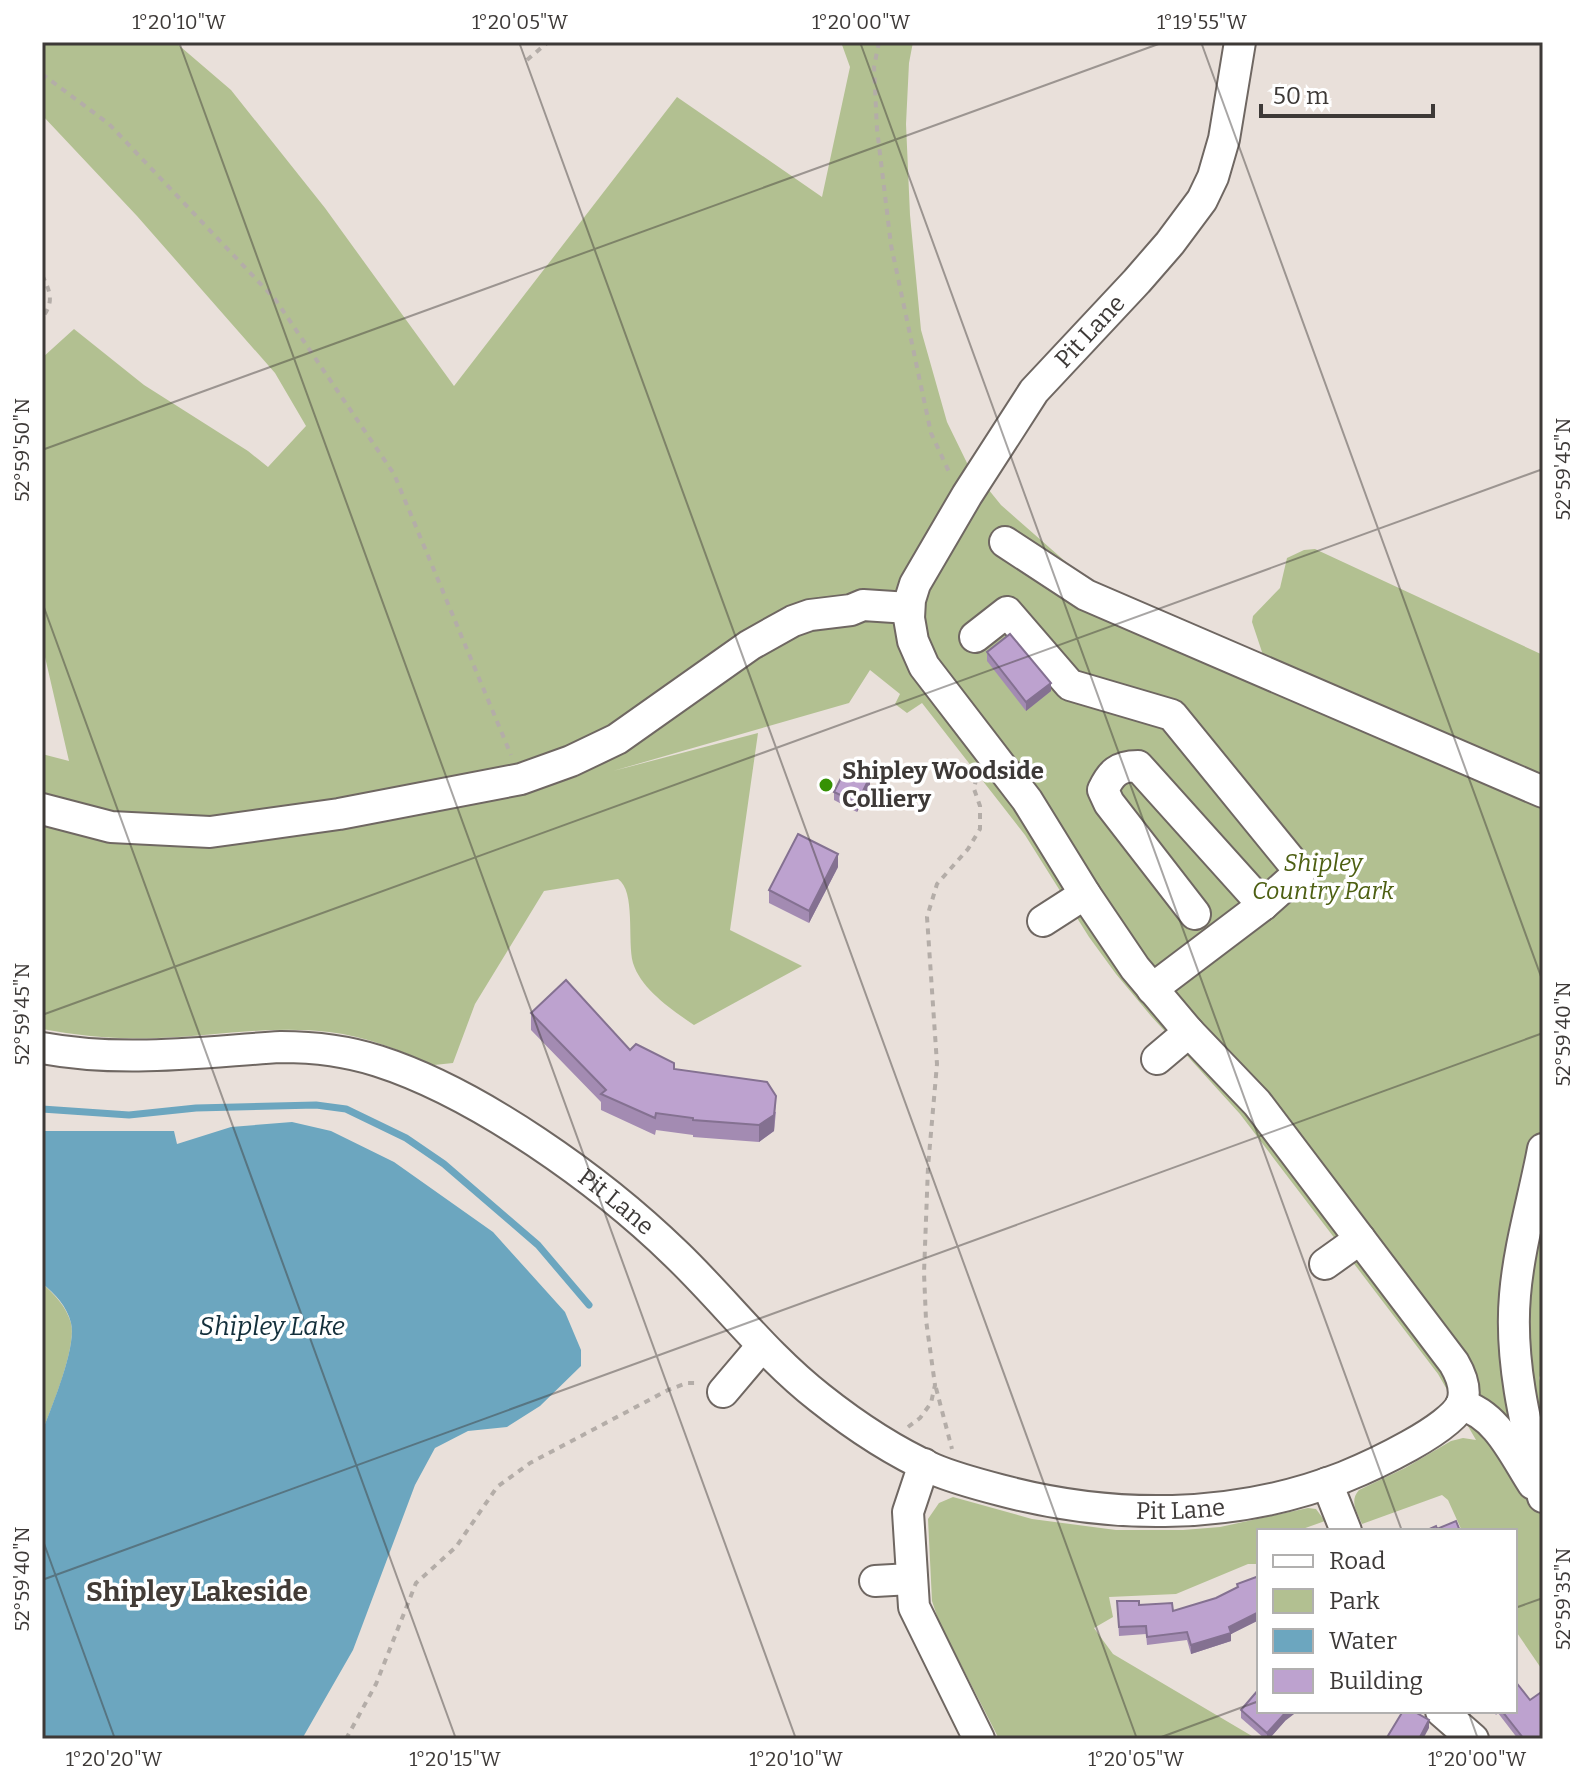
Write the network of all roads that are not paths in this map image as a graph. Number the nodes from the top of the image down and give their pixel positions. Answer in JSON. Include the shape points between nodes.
{"nodes":[{"id":1,"x":1240,"y":42,"type":"edge"},
{"id":2,"x":1005,"y":542,"type":"dead end"},
{"id":3,"x":909,"y":608,"type":"junction"},
{"id":4,"x":975,"y":637,"type":"dead end"},
{"id":5,"x":1543,"y":792,"type":"edge"},
{"id":6,"x":42,"y":809,"type":"edge"},
{"id":7,"x":1085,"y":894,"type":"junction"},
{"id":8,"x":1263,"y":905,"type":"junction"},
{"id":9,"x":1195,"y":914,"type":"dead end"},
{"id":10,"x":1043,"y":921,"type":"dead end"},
{"id":11,"x":1152,"y":989,"type":"junction"},
{"id":12,"x":1189,"y":1032,"type":"junction"},
{"id":13,"x":42,"y":1048,"type":"edge"},
{"id":14,"x":1157,"y":1059,"type":"dead end"},
{"id":15,"x":1543,"y":1149,"type":"edge"},
{"id":16,"x":1360,"y":1239,"type":"junction"},
{"id":17,"x":1325,"y":1264,"type":"dead end"},
{"id":18,"x":762,"y":1346,"type":"junction"},
{"id":19,"x":723,"y":1392,"type":"road end"},
{"id":20,"x":1461,"y":1405,"type":"junction"},
{"id":21,"x":937,"y":1470,"type":"junction"},
{"id":22,"x":1327,"y":1483,"type":"junction"},
{"id":23,"x":1543,"y":1499,"type":"edge"},
{"id":24,"x":1345,"y":1529,"type":"edge"},
{"id":25,"x":911,"y":1579,"type":"junction"},
{"id":26,"x":875,"y":1581,"type":"dead end"},
{"id":27,"x":1443,"y":1713,"type":"edge"},
{"id":28,"x":979,"y":1739,"type":"edge"},
{"id":29,"x":1473,"y":1739,"type":"edge"}],
"edges":[{"from":1,"to":3,"type":"street","name":"Pit Lane","via":[[1224,139],[1202,200],[1152,264],[1034,391],[915,584]]},
{"from":2,"to":5,"type":"street","via":[[1086,595]]},
{"from":3,"to":6,"type":"street","via":[[863,605],[793,621],[750,645],[617,739],[521,779],[325,817],[210,832],[111,827]]},
{"from":3,"to":7,"type":"street","name":"Pit Lane","via":[[913,641],[924,666],[1027,800]]},
{"from":4,"to":8,"type":"street","via":[[1007,612],[1070,685],[1172,715],[1300,872]]},
{"from":7,"to":10,"type":"street"},
{"from":7,"to":11,"type":"street","name":"Pit Lane"},
{"from":8,"to":9,"type":"street","via":[[1138,766],[1125,766],[1111,774],[1103,790],[1109,803]]},
{"from":8,"to":11,"type":"street"},
{"from":11,"to":12,"type":"street","name":"Pit Lane"},
{"from":12,"to":14,"type":"street"},
{"from":12,"to":16,"type":"street","name":"Pit Lane","via":[[1257,1103]]},
{"from":13,"to":18,"type":"street","name":"Pit Lane","via":[[131,1057],[305,1048],[376,1060],[413,1075],[506,1124],[594,1184],[674,1252]]},
{"from":15,"to":23,"type":"street","via":[[1517,1282],[1514,1327],[1521,1406]]},
{"from":16,"to":17,"type":"street"},
{"from":16,"to":20,"type":"street","name":"Pit Lane","via":[[1454,1363],[1463,1383]]},
{"from":18,"to":19,"type":"street"},
{"from":18,"to":21,"type":"street","name":"Pit Lane","via":[[820,1398]]},
{"from":20,"to":22,"type":"street","name":"Pit Lane","via":[[1402,1450]]},
{"from":20,"to":23,"type":"street","via":[[1490,1420]]},
{"from":21,"to":22,"type":"street","name":"Pit Lane","via":[[1041,1501],[1130,1512],[1252,1502]]},
{"from":21,"to":25,"type":"street","via":[[908,1512]]},
{"from":22,"to":24,"type":"street"},
{"from":25,"to":26,"type":"street"},
{"from":25,"to":28,"type":"street","via":[[916,1613]]},
{"from":27,"to":29,"type":"street"}]}
